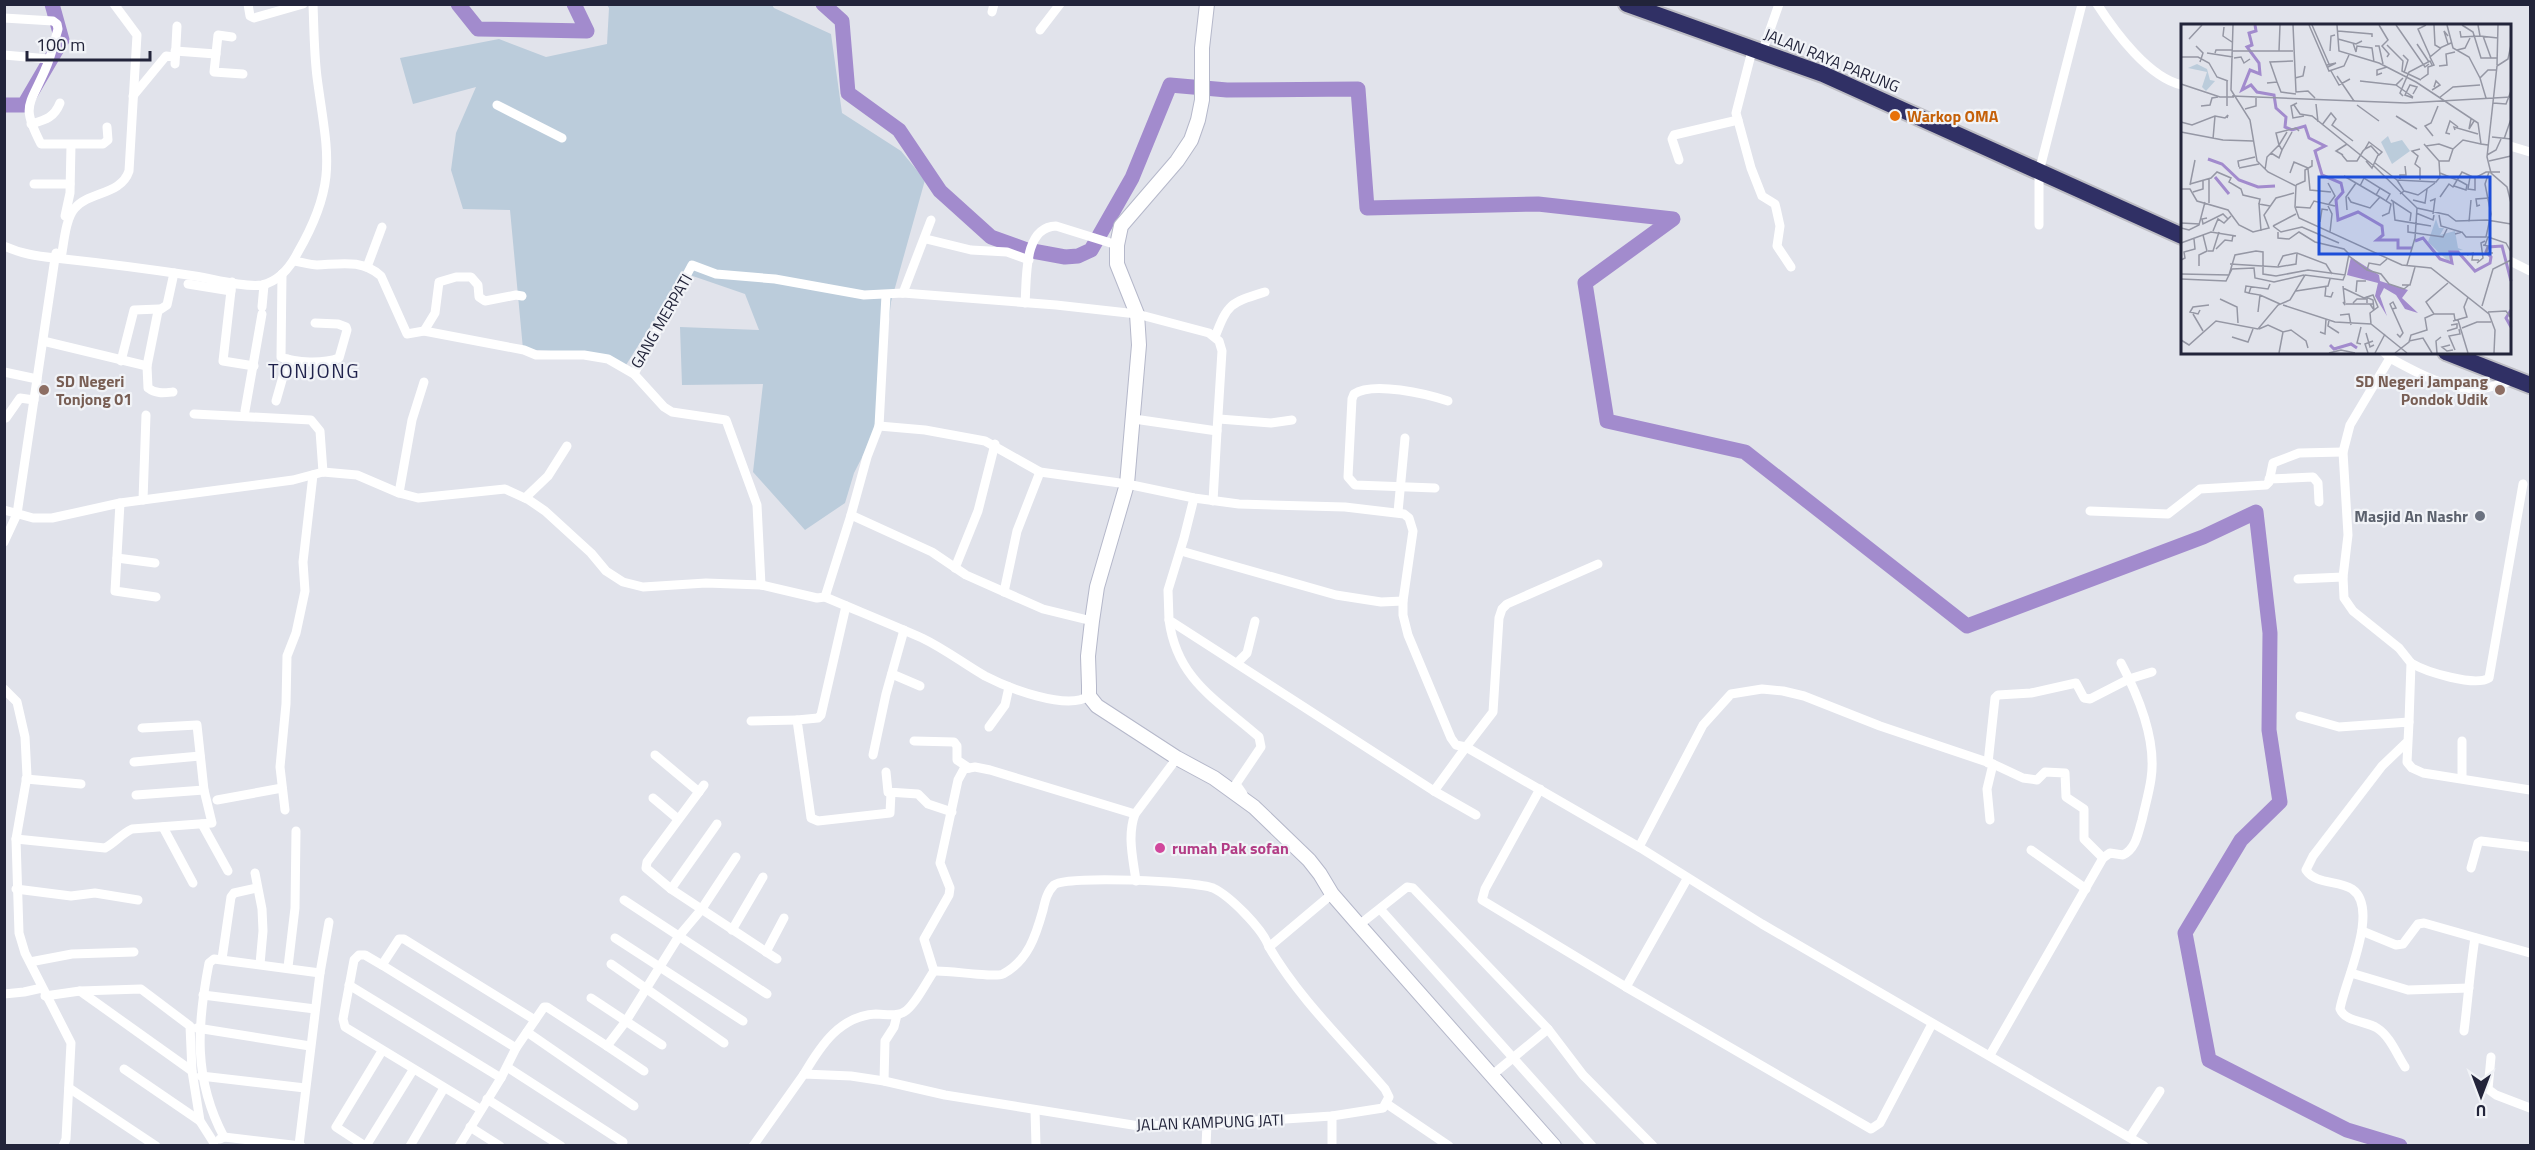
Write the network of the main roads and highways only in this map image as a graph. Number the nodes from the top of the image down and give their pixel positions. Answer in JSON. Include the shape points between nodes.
{"nodes":[{"id":1,"x":1627,"y":4,"type":"edge"},
{"id":2,"x":1642,"y":4,"type":"edge"},
{"id":3,"x":1759,"y":46,"type":"junction"},
{"id":4,"x":2040,"y":169,"type":"junction"},
{"id":5,"x":2181,"y":229,"type":"edge"},
{"id":6,"x":2181,"y":236,"type":"edge"},
{"id":7,"x":2452,"y":354,"type":"edge"},
{"id":8,"x":2468,"y":354,"type":"edge"},
{"id":9,"x":2523,"y":380,"type":"edge"}],
"edges":[{"from":1,"to":3,"type":"highway","name":"JALAN RAYA PARUNG","via":[[1657,17]]},
{"from":2,"to":3,"type":"highway","name":"JALAN RAYA PARUNG"},
{"from":3,"to":4,"type":"highway","name":"JALAN RAYA PARUNG","via":[[1897,97]]},
{"from":4,"to":5,"type":"highway","name":"JALAN RAYA PARUNG"},
{"from":4,"to":6,"type":"highway","name":"JALAN RAYA PARUNG"},
{"from":7,"to":9,"type":"highway"},
{"from":8,"to":9,"type":"highway"}]}
